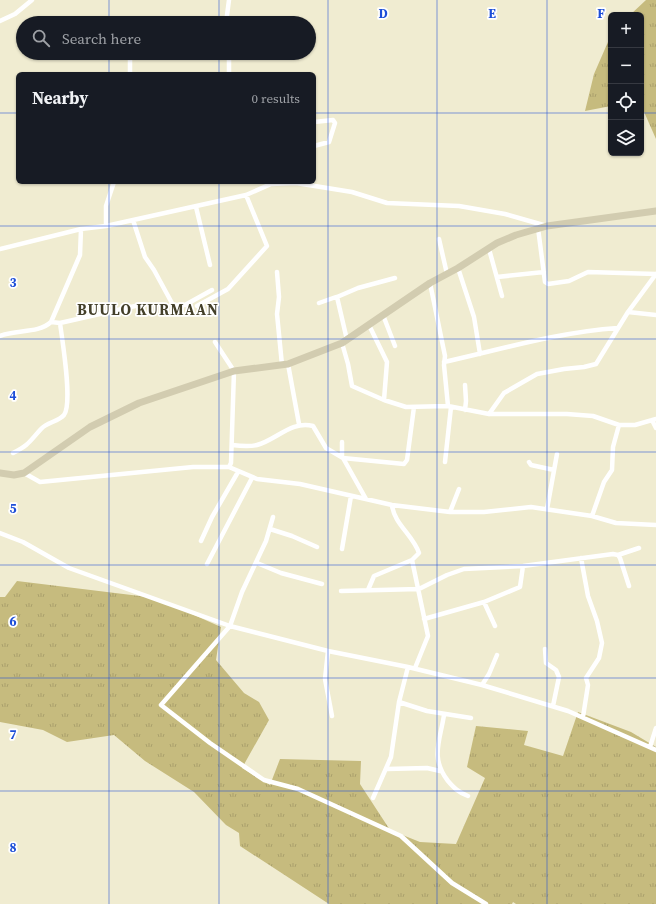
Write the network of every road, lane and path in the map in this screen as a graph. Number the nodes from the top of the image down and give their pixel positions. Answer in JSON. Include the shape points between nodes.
{"nodes":[{"id":1,"x":32,"y":0,"type":"edge"},
{"id":2,"x":229,"y":0,"type":"edge"},
{"id":3,"x":227,"y":16,"type":"edge"},
{"id":4,"x":0,"y":21,"type":"edge"},
{"id":5,"x":130,"y":60,"type":"edge"},
{"id":6,"x":229,"y":60,"type":"edge"},
{"id":7,"x":130,"y":72,"type":"edge"},
{"id":8,"x":229,"y":72,"type":"edge"},
{"id":9,"x":316,"y":122,"type":"edge"},
{"id":10,"x":316,"y":145,"type":"edge"},
{"id":11,"x":113,"y":184,"type":"edge"},
{"id":12,"x":271,"y":184,"type":"edge"},
{"id":13,"x":307,"y":184,"type":"edge"},
{"id":14,"x":246,"y":195,"type":"junction"},
{"id":15,"x":196,"y":207,"type":"junction"},
{"id":16,"x":656,"y":210,"type":"edge"},
{"id":17,"x":133,"y":220,"type":"junction"},
{"id":18,"x":106,"y":226,"type":"junction"},
{"id":19,"x":547,"y":226,"type":"junction"},
{"id":20,"x":538,"y":228,"type":"junction"},
{"id":21,"x":81,"y":229,"type":"junction"},
{"id":22,"x":439,"y":239,"type":"dead end"},
{"id":23,"x":0,"y":249,"type":"edge"},
{"id":24,"x":489,"y":249,"type":"junction"},
{"id":25,"x":210,"y":265,"type":"dead end"},
{"id":26,"x":458,"y":268,"type":"junction"},
{"id":27,"x":277,"y":272,"type":"dead end"},
{"id":28,"x":544,"y":272,"type":"junction"},
{"id":29,"x":447,"y":274,"type":"junction"},
{"id":30,"x":497,"y":277,"type":"junction"},
{"id":31,"x":395,"y":278,"type":"dead end"},
{"id":32,"x":430,"y":283,"type":"junction"},
{"id":33,"x":212,"y":290,"type":"dead end"},
{"id":34,"x":502,"y":296,"type":"dead end"},
{"id":35,"x":336,"y":297,"type":"junction"},
{"id":36,"x":319,"y":303,"type":"dead end"},
{"id":37,"x":144,"y":304,"type":"dead end"},
{"id":38,"x":197,"y":306,"type":"dead end"},
{"id":39,"x":628,"y":312,"type":"junction"},
{"id":40,"x":383,"y":315,"type":"junction"},
{"id":41,"x":656,"y":315,"type":"edge"},
{"id":42,"x":51,"y":322,"type":"junction"},
{"id":43,"x":60,"y":323,"type":"junction"},
{"id":44,"x":369,"y":325,"type":"junction"},
{"id":45,"x":618,"y":328,"type":"junction"},
{"id":46,"x":0,"y":336,"type":"edge"},
{"id":47,"x":344,"y":341,"type":"junction"},
{"id":48,"x":215,"y":342,"type":"dead end"},
{"id":49,"x":395,"y":346,"type":"dead end"},
{"id":50,"x":480,"y":354,"type":"junction"},
{"id":51,"x":444,"y":362,"type":"junction"},
{"id":52,"x":285,"y":365,"type":"junction"},
{"id":53,"x":234,"y":371,"type":"junction"},
{"id":54,"x":465,"y":385,"type":"dead end"},
{"id":55,"x":384,"y":400,"type":"junction"},
{"id":56,"x":414,"y":407,"type":"junction"},
{"id":57,"x":449,"y":407,"type":"junction"},
{"id":58,"x":465,"y":410,"type":"junction"},
{"id":59,"x":489,"y":414,"type":"junction"},
{"id":60,"x":654,"y":420,"type":"edge"},
{"id":61,"x":299,"y":424,"type":"junction"},
{"id":62,"x":619,"y":425,"type":"junction"},
{"id":63,"x":656,"y":428,"type":"edge"},
{"id":64,"x":342,"y":442,"type":"dead end"},
{"id":65,"x":232,"y":445,"type":"junction"},
{"id":66,"x":13,"y":453,"type":"dead end"},
{"id":67,"x":557,"y":454,"type":"dead end"},
{"id":68,"x":342,"y":458,"type":"junction"},
{"id":69,"x":445,"y":462,"type":"dead end"},
{"id":70,"x":529,"y":462,"type":"dead end"},
{"id":71,"x":229,"y":467,"type":"junction"},
{"id":72,"x":554,"y":470,"type":"junction"},
{"id":73,"x":238,"y":472,"type":"junction"},
{"id":74,"x":0,"y":473,"type":"edge"},
{"id":75,"x":24,"y":473,"type":"junction"},
{"id":76,"x":252,"y":478,"type":"junction"},
{"id":77,"x":459,"y":489,"type":"dead end"},
{"id":78,"x":351,"y":496,"type":"junction"},
{"id":79,"x":366,"y":499,"type":"junction"},
{"id":80,"x":392,"y":505,"type":"junction"},
{"id":81,"x":547,"y":509,"type":"junction"},
{"id":82,"x":450,"y":512,"type":"junction"},
{"id":83,"x":592,"y":516,"type":"junction"},
{"id":84,"x":273,"y":517,"type":"dead end"},
{"id":85,"x":656,"y":525,"type":"edge"},
{"id":86,"x":270,"y":529,"type":"junction"},
{"id":87,"x":0,"y":533,"type":"edge"},
{"id":88,"x":201,"y":541,"type":"dead end"},
{"id":89,"x":317,"y":547,"type":"dead end"},
{"id":90,"x":639,"y":548,"type":"dead end"},
{"id":91,"x":342,"y":549,"type":"dead end"},
{"id":92,"x":618,"y":554,"type":"junction"},
{"id":93,"x":581,"y":558,"type":"junction"},
{"id":94,"x":412,"y":560,"type":"junction"},
{"id":95,"x":257,"y":563,"type":"junction"},
{"id":96,"x":207,"y":564,"type":"dead end"},
{"id":97,"x":522,"y":566,"type":"junction"},
{"id":98,"x":322,"y":584,"type":"dead end"},
{"id":99,"x":629,"y":586,"type":"dead end"},
{"id":100,"x":419,"y":589,"type":"junction"},
{"id":101,"x":368,"y":590,"type":"junction"},
{"id":102,"x":341,"y":591,"type":"dead end"},
{"id":103,"x":484,"y":602,"type":"junction"},
{"id":104,"x":424,"y":619,"type":"junction"},
{"id":105,"x":230,"y":626,"type":"junction"},
{"id":106,"x":495,"y":626,"type":"dead end"},
{"id":107,"x":545,"y":649,"type":"dead end"},
{"id":108,"x":328,"y":651,"type":"junction"},
{"id":109,"x":497,"y":656,"type":"dead end"},
{"id":110,"x":408,"y":667,"type":"junction"},
{"id":111,"x":414,"y":668,"type":"junction"},
{"id":112,"x":482,"y":686,"type":"junction"},
{"id":113,"x":399,"y":702,"type":"junction"},
{"id":114,"x":553,"y":706,"type":"junction"},
{"id":115,"x":444,"y":715,"type":"junction"},
{"id":116,"x":332,"y":716,"type":"dead end"},
{"id":117,"x":583,"y":717,"type":"junction"},
{"id":118,"x":471,"y":718,"type":"dead end"},
{"id":119,"x":656,"y":728,"type":"edge"},
{"id":120,"x":650,"y":747,"type":"junction"},
{"id":121,"x":656,"y":750,"type":"edge"},
{"id":122,"x":386,"y":769,"type":"junction"},
{"id":123,"x":440,"y":771,"type":"junction"},
{"id":124,"x":468,"y":796,"type":"dead end"},
{"id":125,"x":374,"y":798,"type":"dead end"},
{"id":126,"x":486,"y":904,"type":"edge"}],
"edges":[{"from":1,"to":4,"type":"street","via":[[15,14]]},
{"from":2,"to":3,"type":"street"},
{"from":5,"to":7,"type":"street"},
{"from":6,"to":8,"type":"street"},
{"from":9,"to":10,"type":"street","via":[[333,120],[335,123],[328,142]]},
{"from":11,"to":18,"type":"street","via":[[106,206]]},
{"from":12,"to":14,"type":"street"},
{"from":13,"to":19,"type":"street","via":[[352,192],[387,203],[459,206],[505,214]]},
{"from":14,"to":15,"type":"street"},
{"from":14,"to":38,"type":"street","via":[[267,246],[228,289]]},
{"from":15,"to":17,"type":"street"},
{"from":15,"to":25,"type":"street"},
{"from":16,"to":19,"type":"main road"},
{"from":17,"to":18,"type":"street"},
{"from":17,"to":33,"type":"street","via":[[145,257],[173,305],[185,305]]},
{"from":18,"to":21,"type":"street"},
{"from":19,"to":20,"type":"main road"},
{"from":20,"to":24,"type":"main road","via":[[516,235]]},
{"from":20,"to":28,"type":"street"},
{"from":21,"to":23,"type":"street"},
{"from":21,"to":42,"type":"street","via":[[80,255]]},
{"from":22,"to":29,"type":"street"},
{"from":24,"to":26,"type":"main road"},
{"from":24,"to":30,"type":"street"},
{"from":26,"to":29,"type":"main road"},
{"from":26,"to":50,"type":"street","via":[[474,317]]},
{"from":27,"to":52,"type":"street","via":[[277,314]]},
{"from":28,"to":30,"type":"street"},
{"from":28,"to":39,"type":"street","via":[[546,282],[550,284],[569,281],[588,272],[656,274]]},
{"from":29,"to":32,"type":"main road"},
{"from":30,"to":34,"type":"street"},
{"from":31,"to":35,"type":"street"},
{"from":32,"to":40,"type":"main road"},
{"from":32,"to":51,"type":"street","via":[[443,343]]},
{"from":35,"to":36,"type":"street"},
{"from":35,"to":47,"type":"street"},
{"from":37,"to":43,"type":"street"},
{"from":39,"to":41,"type":"street"},
{"from":39,"to":45,"type":"street"},
{"from":40,"to":44,"type":"main road"},
{"from":40,"to":49,"type":"street"},
{"from":42,"to":43,"type":"street"},
{"from":42,"to":46,"type":"street","via":[[41,328]]},
{"from":43,"to":66,"type":"street","via":[[67,384],[67,409],[64,415],[41,429],[31,443]]},
{"from":44,"to":47,"type":"main road"},
{"from":44,"to":55,"type":"street","via":[[387,362]]},
{"from":45,"to":50,"type":"street","via":[[554,336]]},
{"from":45,"to":59,"type":"street","via":[[596,364],[537,374],[504,393]]},
{"from":47,"to":52,"type":"main road"},
{"from":47,"to":55,"type":"street","via":[[352,386]]},
{"from":48,"to":53,"type":"street"},
{"from":50,"to":51,"type":"street"},
{"from":51,"to":57,"type":"street"},
{"from":52,"to":53,"type":"main road"},
{"from":52,"to":61,"type":"street"},
{"from":53,"to":65,"type":"street"},
{"from":53,"to":75,"type":"main road","via":[[139,403],[107,417]]},
{"from":54,"to":58,"type":"street"},
{"from":55,"to":56,"type":"street"},
{"from":56,"to":57,"type":"street"},
{"from":56,"to":68,"type":"street","via":[[407,460],[404,464]]},
{"from":57,"to":58,"type":"street"},
{"from":57,"to":69,"type":"street"},
{"from":58,"to":59,"type":"street"},
{"from":59,"to":62,"type":"street","via":[[593,416]]},
{"from":60,"to":62,"type":"street","via":[[635,425]]},
{"from":60,"to":63,"type":"street"},
{"from":61,"to":65,"type":"street","via":[[258,445]]},
{"from":61,"to":68,"type":"street","via":[[316,429],[326,448]]},
{"from":62,"to":83,"type":"street","via":[[613,447],[612,470],[604,482]]},
{"from":64,"to":68,"type":"street"},
{"from":65,"to":71,"type":"street"},
{"from":67,"to":72,"type":"street"},
{"from":68,"to":79,"type":"street"},
{"from":70,"to":72,"type":"street","via":[[531,465]]},
{"from":71,"to":73,"type":"street"},
{"from":71,"to":75,"type":"street","via":[[193,467],[40,482]]},
{"from":72,"to":81,"type":"street"},
{"from":73,"to":76,"type":"street"},
{"from":73,"to":88,"type":"street"},
{"from":74,"to":75,"type":"main road"},
{"from":76,"to":78,"type":"street","via":[[300,484]]},
{"from":76,"to":96,"type":"street"},
{"from":77,"to":82,"type":"street"},
{"from":78,"to":79,"type":"street"},
{"from":78,"to":91,"type":"street"},
{"from":79,"to":80,"type":"street"},
{"from":80,"to":82,"type":"street"},
{"from":80,"to":94,"type":"street","via":[[393,514],[411,536],[418,551],[418,556]]},
{"from":81,"to":82,"type":"street","via":[[531,506],[484,512]]},
{"from":81,"to":83,"type":"street"},
{"from":83,"to":85,"type":"street","via":[[616,522]]},
{"from":84,"to":86,"type":"street"},
{"from":86,"to":89,"type":"street"},
{"from":86,"to":95,"type":"street"},
{"from":87,"to":105,"type":"street","via":[[23,542],[69,568]]},
{"from":90,"to":92,"type":"street"},
{"from":92,"to":93,"type":"street"},
{"from":92,"to":99,"type":"street"},
{"from":93,"to":97,"type":"street"},
{"from":93,"to":117,"type":"street","via":[[588,596],[602,643],[599,658],[586,678],[588,685]]},
{"from":94,"to":100,"type":"street"},
{"from":94,"to":101,"type":"street","via":[[374,576]]},
{"from":95,"to":98,"type":"street"},
{"from":95,"to":105,"type":"street","via":[[242,592]]},
{"from":97,"to":100,"type":"street","via":[[464,570],[447,575]]},
{"from":97,"to":103,"type":"street","via":[[520,587]]},
{"from":100,"to":101,"type":"street"},
{"from":100,"to":104,"type":"street"},
{"from":101,"to":102,"type":"street"},
{"from":103,"to":104,"type":"street"},
{"from":103,"to":106,"type":"street"},
{"from":104,"to":111,"type":"street","via":[[428,636]]},
{"from":105,"to":108,"type":"street"},
{"from":105,"to":126,"type":"street","via":[[161,705],[264,780],[298,789],[400,836],[452,883]]},
{"from":107,"to":114,"type":"street","via":[[546,663],[556,670],[559,676]]},
{"from":108,"to":110,"type":"street"},
{"from":108,"to":116,"type":"street","via":[[325,679]]},
{"from":109,"to":112,"type":"street"},
{"from":110,"to":111,"type":"street"},
{"from":110,"to":113,"type":"street"},
{"from":111,"to":112,"type":"street"},
{"from":112,"to":114,"type":"street"},
{"from":113,"to":115,"type":"street"},
{"from":113,"to":122,"type":"street","via":[[391,757]]},
{"from":114,"to":117,"type":"street"},
{"from":115,"to":118,"type":"street"},
{"from":115,"to":123,"type":"street","via":[[437,754]]},
{"from":117,"to":120,"type":"street"},
{"from":119,"to":120,"type":"street"},
{"from":120,"to":121,"type":"street"},
{"from":122,"to":123,"type":"street","via":[[421,768]]},
{"from":122,"to":125,"type":"street"},
{"from":123,"to":124,"type":"street","via":[[456,791]]}]}
